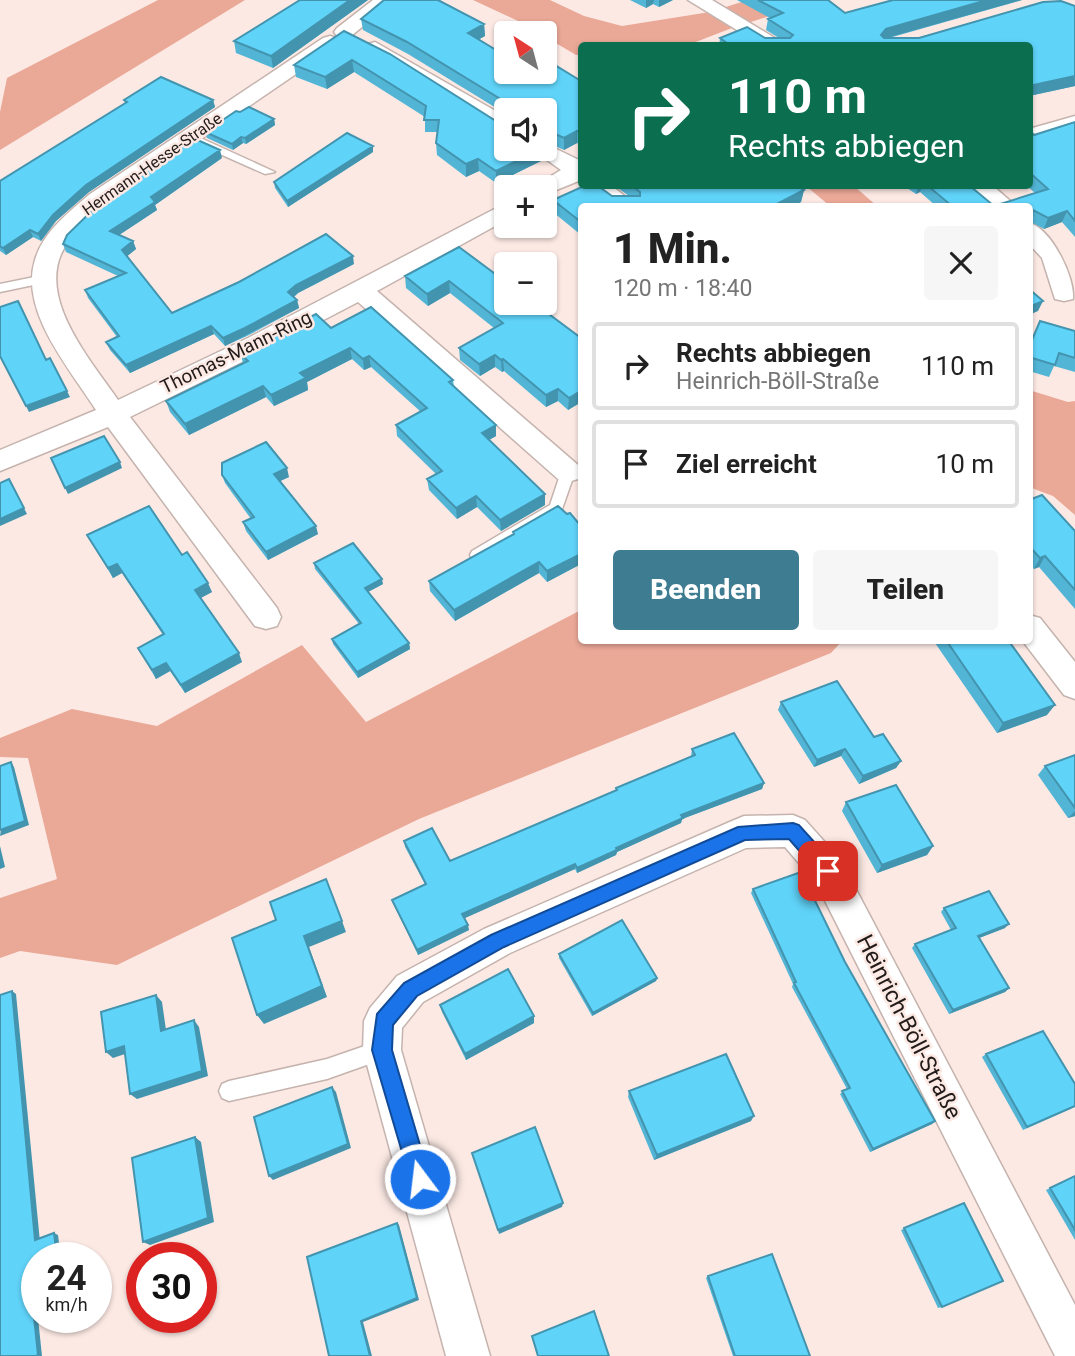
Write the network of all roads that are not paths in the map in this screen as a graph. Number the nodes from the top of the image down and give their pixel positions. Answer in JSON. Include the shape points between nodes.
{"nodes":[{"id":1,"x":385,"y":0,"type":"edge"},
{"id":2,"x":698,"y":0,"type":"edge"},
{"id":3,"x":344,"y":32,"type":"junction"},
{"id":4,"x":771,"y":42,"type":"edge"},
{"id":5,"x":494,"y":119,"type":"edge"},
{"id":6,"x":1075,"y":122,"type":"edge"},
{"id":7,"x":1033,"y":135,"type":"edge"},
{"id":8,"x":190,"y":136,"type":"junction"},
{"id":9,"x":557,"y":157,"type":"edge"},
{"id":10,"x":578,"y":169,"type":"edge"},
{"id":11,"x":578,"y":171,"type":"edge"},
{"id":12,"x":269,"y":172,"type":"dead end"},
{"id":13,"x":557,"y":182,"type":"edge"},
{"id":14,"x":602,"y":189,"type":"edge"},
{"id":15,"x":983,"y":189,"type":"edge"},
{"id":16,"x":621,"y":203,"type":"edge"},
{"id":17,"x":1000,"y":203,"type":"edge"},
{"id":18,"x":494,"y":217,"type":"edge"},
{"id":19,"x":1033,"y":234,"type":"edge"},
{"id":20,"x":44,"y":279,"type":"junction"},
{"id":21,"x":0,"y":288,"type":"edge"},
{"id":22,"x":360,"y":291,"type":"junction"},
{"id":23,"x":1064,"y":293,"type":"dead end"},
{"id":24,"x":112,"y":413,"type":"junction"},
{"id":25,"x":0,"y":461,"type":"edge"},
{"id":26,"x":568,"y":472,"type":"joint"},
{"id":27,"x":467,"y":561,"type":"edge"},
{"id":28,"x":266,"y":617,"type":"dead end"},
{"id":29,"x":1033,"y":632,"type":"edge"},
{"id":30,"x":1075,"y":686,"type":"edge"},
{"id":31,"x":382,"y":1050,"type":"junction"},
{"id":32,"x":229,"y":1091,"type":"dead end"},
{"id":33,"x":1075,"y":1350,"type":"edge"},
{"id":34,"x":468,"y":1356,"type":"edge"}],
"edges":[{"from":1,"to":3,"type":"street","name":"Hermann-Hesse-Straße"},
{"from":2,"to":4,"type":"street"},
{"from":3,"to":5,"type":"street","via":[[400,60]]},
{"from":3,"to":8,"type":"street","name":"Hermann-Hesse-Straße"},
{"from":6,"to":7,"type":"street"},
{"from":8,"to":12,"type":"lane"},
{"from":8,"to":20,"type":"street","name":"Hermann-Hesse-Straße","via":[[76,218],[47,259]]},
{"from":9,"to":10,"type":"street"},
{"from":11,"to":13,"type":"street"},
{"from":14,"to":16,"type":"street"},
{"from":15,"to":17,"type":"street"},
{"from":18,"to":22,"type":"street","name":"Thomas-Mann-Ring"},
{"from":19,"to":23,"type":"street","via":[[1053,256]]},
{"from":20,"to":21,"type":"lane"},
{"from":20,"to":24,"type":"street","name":"Hermann-Hesse-Straße","via":[[51,319]]},
{"from":22,"to":24,"type":"street","name":"Thomas-Mann-Ring"},
{"from":22,"to":26,"type":"street"},
{"from":24,"to":25,"type":"street","name":"Thomas-Mann-Ring"},
{"from":24,"to":28,"type":"street"},
{"from":26,"to":27,"type":"lane","via":[[556,508]]},
{"from":29,"to":30,"type":"street"},
{"from":31,"to":32,"type":"lane","via":[[327,1069]]},
{"from":31,"to":33,"type":"street","name":"Heinrich-Böll-Straße","via":[[383,1021],[410,989],[497,941],[744,832],[793,831],[828,871]]},
{"from":31,"to":34,"type":"street","name":"Heinrich-Böll-Straße"}]}
